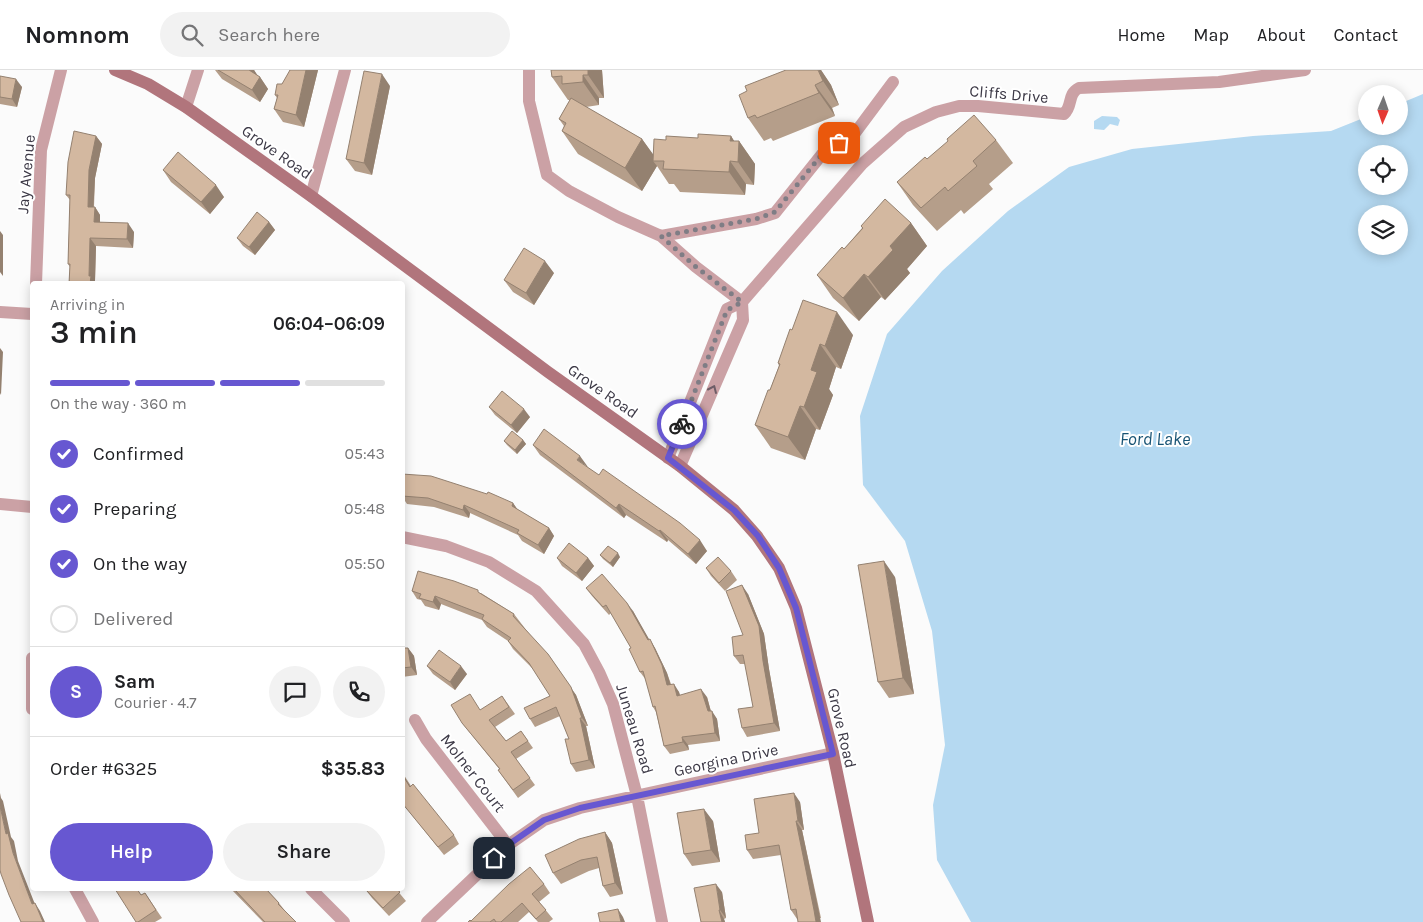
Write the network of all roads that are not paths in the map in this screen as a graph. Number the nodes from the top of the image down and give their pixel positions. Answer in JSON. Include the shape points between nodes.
{"nodes":[{"id":1,"x":61,"y":70,"type":"edge"},
{"id":2,"x":115,"y":70,"type":"edge"},
{"id":3,"x":198,"y":70,"type":"edge"},
{"id":4,"x":344,"y":70,"type":"edge"},
{"id":5,"x":529,"y":70,"type":"edge"},
{"id":6,"x":1305,"y":70,"type":"edge"},
{"id":7,"x":893,"y":82,"type":"dead end"},
{"id":8,"x":186,"y":107,"type":"junction"},
{"id":9,"x":311,"y":196,"type":"junction"},
{"id":10,"x":661,"y":236,"type":"junction"},
{"id":11,"x":36,"y":281,"type":"edge"},
{"id":12,"x":742,"y":302,"type":"junction"},
{"id":13,"x":0,"y":312,"type":"edge"},
{"id":14,"x":30,"y":314,"type":"edge"},
{"id":15,"x":668,"y":458,"type":"junction"},
{"id":16,"x":680,"y":466,"type":"junction"},
{"id":17,"x":0,"y":504,"type":"edge"},
{"id":18,"x":30,"y":507,"type":"edge"},
{"id":19,"x":405,"y":538,"type":"edge"},
{"id":20,"x":415,"y":720,"type":"dead end"},
{"id":21,"x":833,"y":754,"type":"junction"},
{"id":22,"x":637,"y":796,"type":"junction"},
{"id":23,"x":508,"y":845,"type":"junction"},
{"id":24,"x":76,"y":891,"type":"edge"},
{"id":25,"x":313,"y":891,"type":"edge"},
{"id":26,"x":93,"y":922,"type":"edge"},
{"id":27,"x":344,"y":922,"type":"edge"},
{"id":28,"x":427,"y":922,"type":"edge"},
{"id":29,"x":662,"y":922,"type":"edge"},
{"id":30,"x":868,"y":922,"type":"edge"}],
"edges":[{"from":1,"to":11,"type":"street","name":"Jay Avenue","via":[[41,150]]},
{"from":2,"to":8,"type":"main road","name":"Grove Road","via":[[148,84]]},
{"from":3,"to":8,"type":"street"},
{"from":4,"to":9,"type":"street"},
{"from":5,"to":10,"type":"street","via":[[529,101],[547,175],[568,191]]},
{"from":6,"to":12,"type":"street","name":"Cliffs Drive","via":[[1219,82],[1079,88],[1070,96],[1067,112],[1061,115],[969,106],[936,112],[904,127],[862,164]]},
{"from":7,"to":10,"type":"street","via":[[855,133],[823,153],[775,212],[756,219]]},
{"from":8,"to":9,"type":"main road","name":"Grove Road"},
{"from":9,"to":15,"type":"main road","name":"Grove Road"},
{"from":10,"to":12,"type":"street"},
{"from":12,"to":15,"type":"street","name":"Cliffs Drive","via":[[727,310]]},
{"from":16,"to":12,"type":"street","one_way":true,"via":[[743,320]]},
{"from":13,"to":14,"type":"street"},
{"from":15,"to":16,"type":"main road","name":"Grove Road"},
{"from":16,"to":21,"type":"main road","name":"Grove Road","via":[[734,510],[758,536],[779,568],[796,608]]},
{"from":17,"to":18,"type":"street"},
{"from":19,"to":22,"type":"street","name":"Juneau Road","via":[[446,546],[489,562],[536,591],[584,644],[613,704]]},
{"from":20,"to":23,"type":"street","name":"Molner Court","via":[[426,739]]},
{"from":21,"to":22,"type":"street","name":"Georgina Drive"},
{"from":21,"to":30,"type":"main road","name":"Grove Road"},
{"from":22,"to":23,"type":"street","name":"Georgina Drive","via":[[580,808],[544,820]]},
{"from":22,"to":29,"type":"street","name":"Juneau Road"},
{"from":23,"to":28,"type":"street","name":"Georgina Drive"},
{"from":24,"to":26,"type":"street"},
{"from":25,"to":27,"type":"street"}]}
